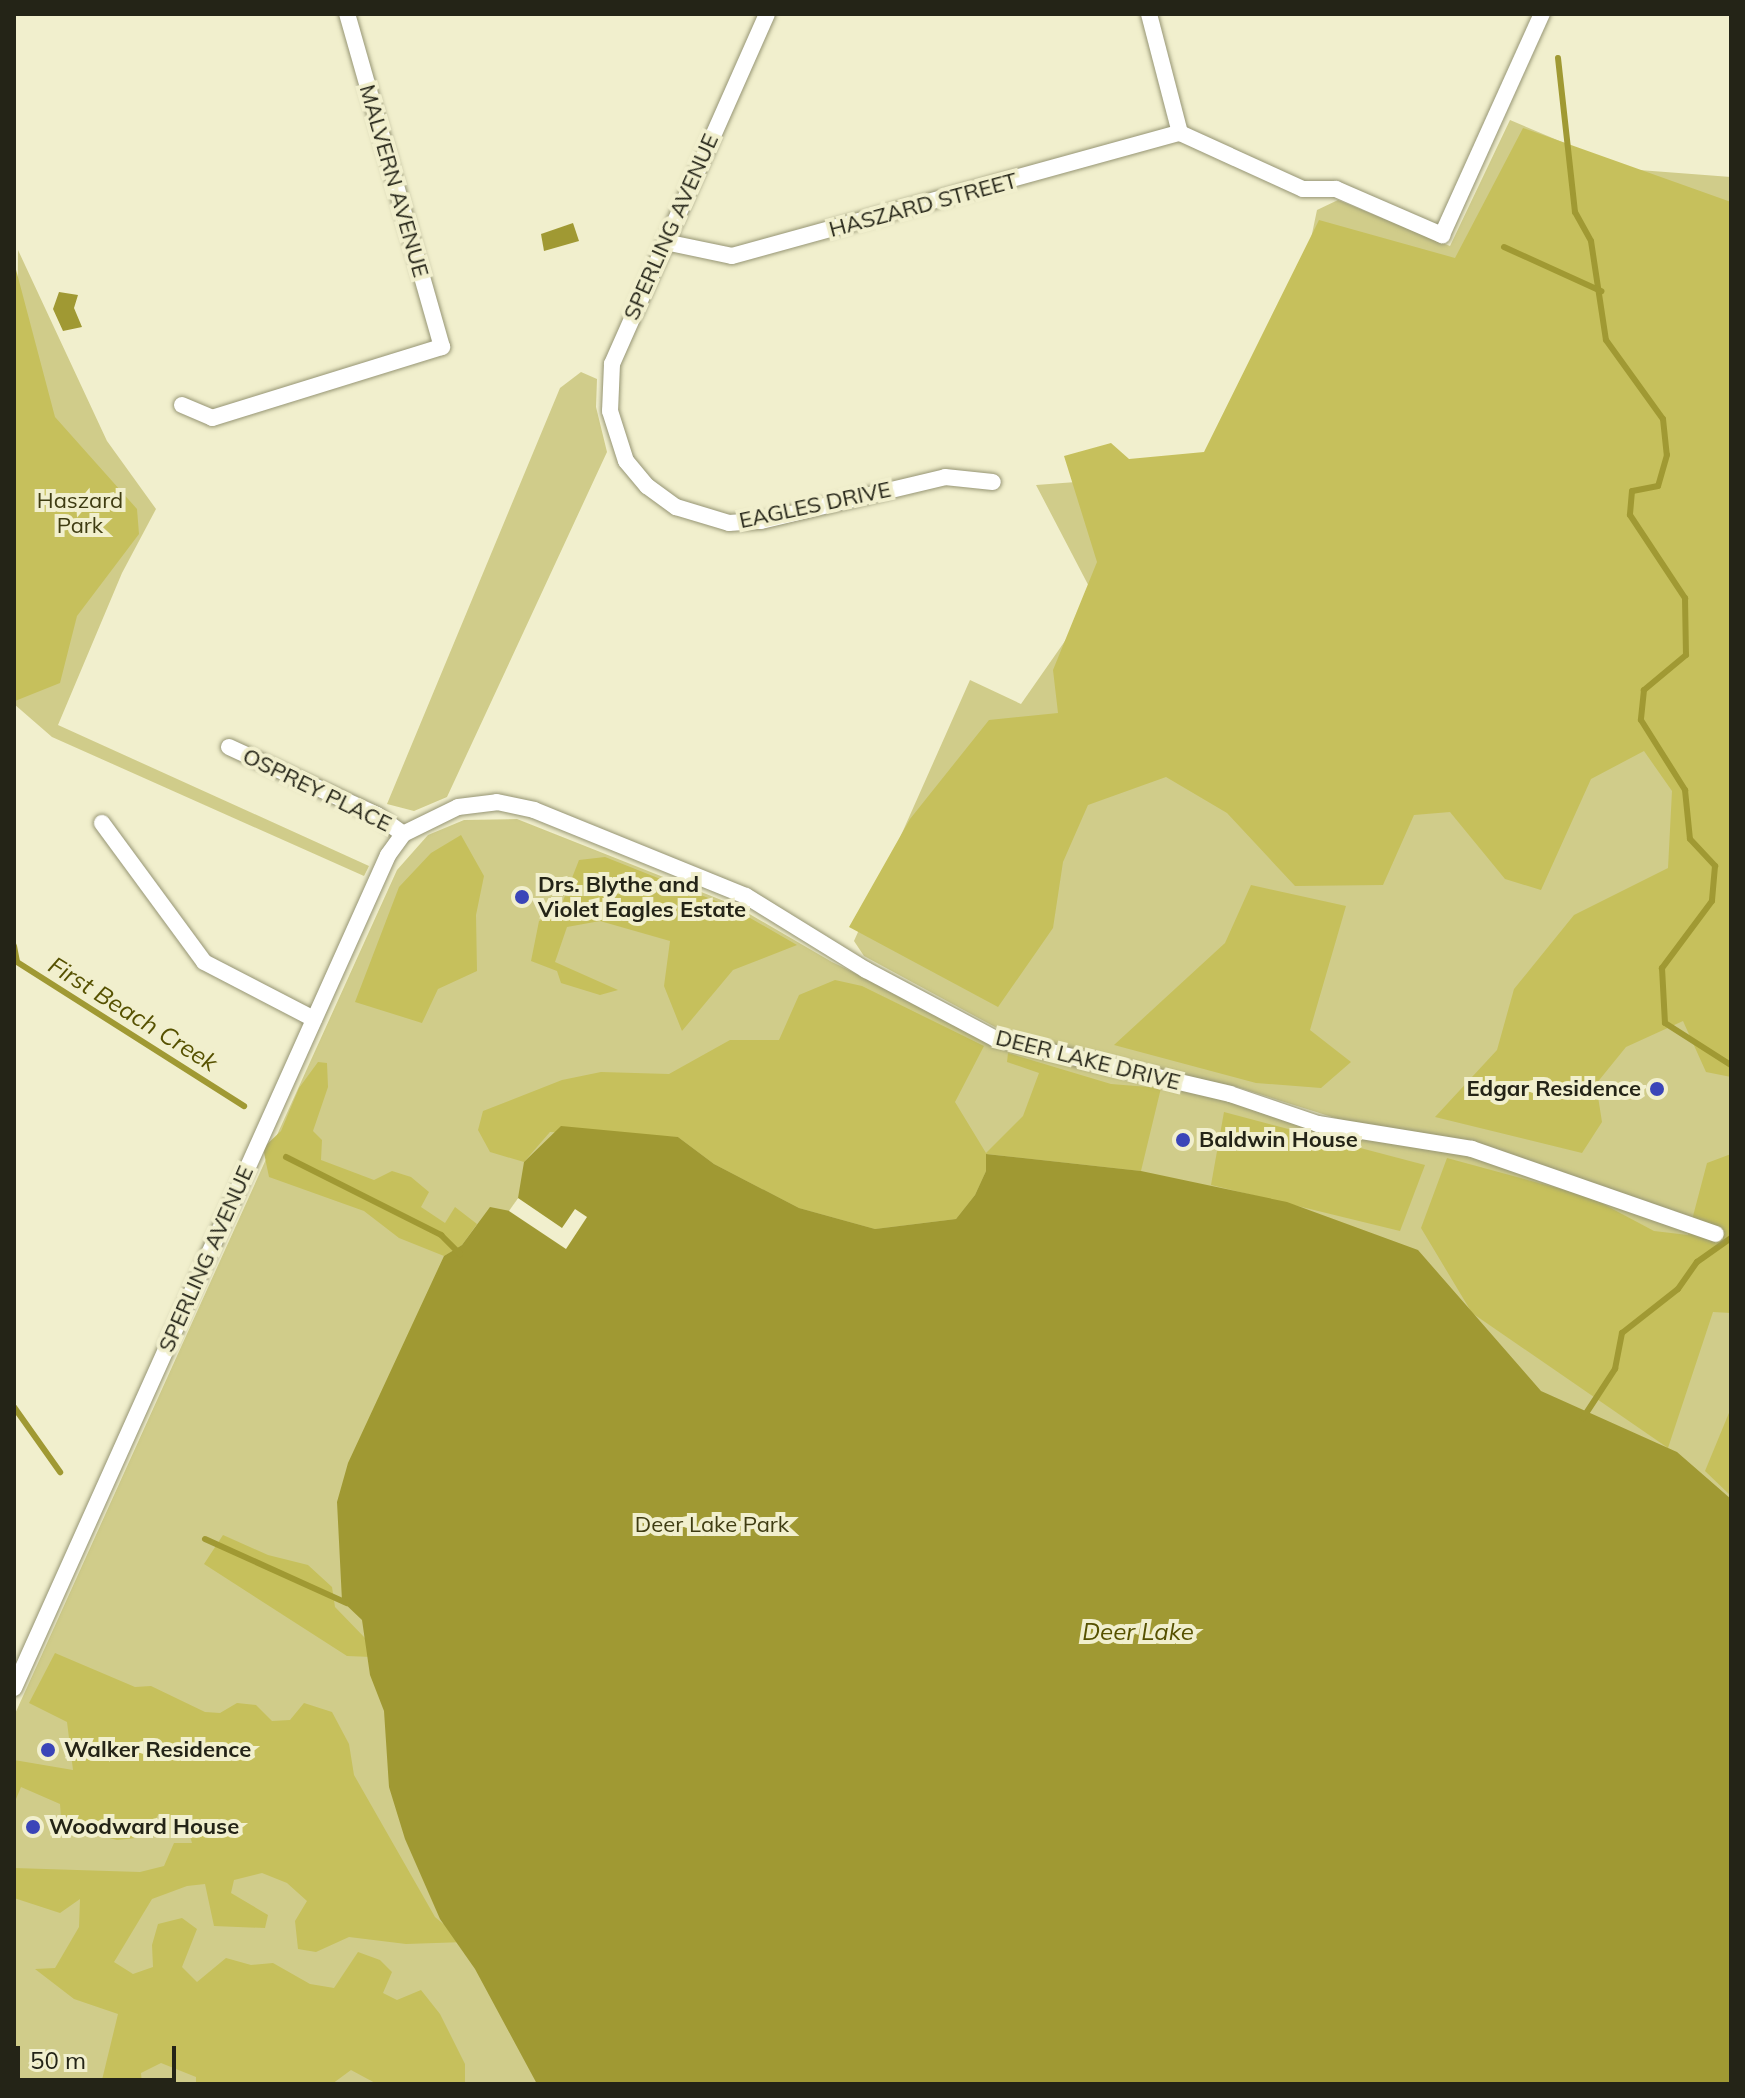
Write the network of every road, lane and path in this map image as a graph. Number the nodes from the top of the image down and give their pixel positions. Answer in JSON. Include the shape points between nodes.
{"nodes":[{"id":1,"x":347,"y":14,"type":"edge"},
{"id":2,"x":767,"y":14,"type":"edge"},
{"id":3,"x":1149,"y":14,"type":"edge"},
{"id":4,"x":1542,"y":14,"type":"edge"},
{"id":5,"x":1180,"y":133,"type":"junction"},
{"id":6,"x":665,"y":242,"type":"junction"},
{"id":7,"x":182,"y":405,"type":"dead end"},
{"id":8,"x":619,"y":446,"type":"joint"},
{"id":9,"x":993,"y":482,"type":"dead end"},
{"id":10,"x":229,"y":747,"type":"dead end"},
{"id":11,"x":102,"y":823,"type":"dead end"},
{"id":12,"x":403,"y":834,"type":"junction"},
{"id":13,"x":314,"y":1019,"type":"junction"},
{"id":14,"x":1716,"y":1234,"type":"dead end"},
{"id":15,"x":14,"y":1688,"type":"edge"}],
"edges":[{"from":1,"to":7,"type":"street","name":"MALVERN AVENUE","via":[[442,347],[212,418]]},
{"from":2,"to":6,"type":"street","name":"SPERLING AVENUE"},
{"from":3,"to":5,"type":"street"},
{"from":4,"to":5,"type":"street","via":[[1442,235],[1336,189],[1303,189]]},
{"from":5,"to":6,"type":"street","name":"HASZARD STREET","via":[[732,256]]},
{"from":6,"to":8,"type":"street","name":"SPERLING AVENUE","via":[[612,364],[610,411]]},
{"from":8,"to":9,"type":"street","name":"EAGLES DRIVE","via":[[635,474],[661,498],[689,514],[729,523],[761,521],[945,477]]},
{"from":10,"to":12,"type":"street","name":"OSPREY PLACE","via":[[377,815]]},
{"from":11,"to":13,"type":"street","via":[[204,962]]},
{"from":12,"to":13,"type":"street","name":"SPERLING AVENUE","via":[[388,855]]},
{"from":12,"to":14,"type":"street","name":"DEER LAKE DRIVE","via":[[441,813],[477,803],[534,810],[746,896],[866,970],[996,1039],[1230,1094],[1318,1124],[1472,1149]]},
{"from":13,"to":15,"type":"street","name":"SPERLING AVENUE"}]}
